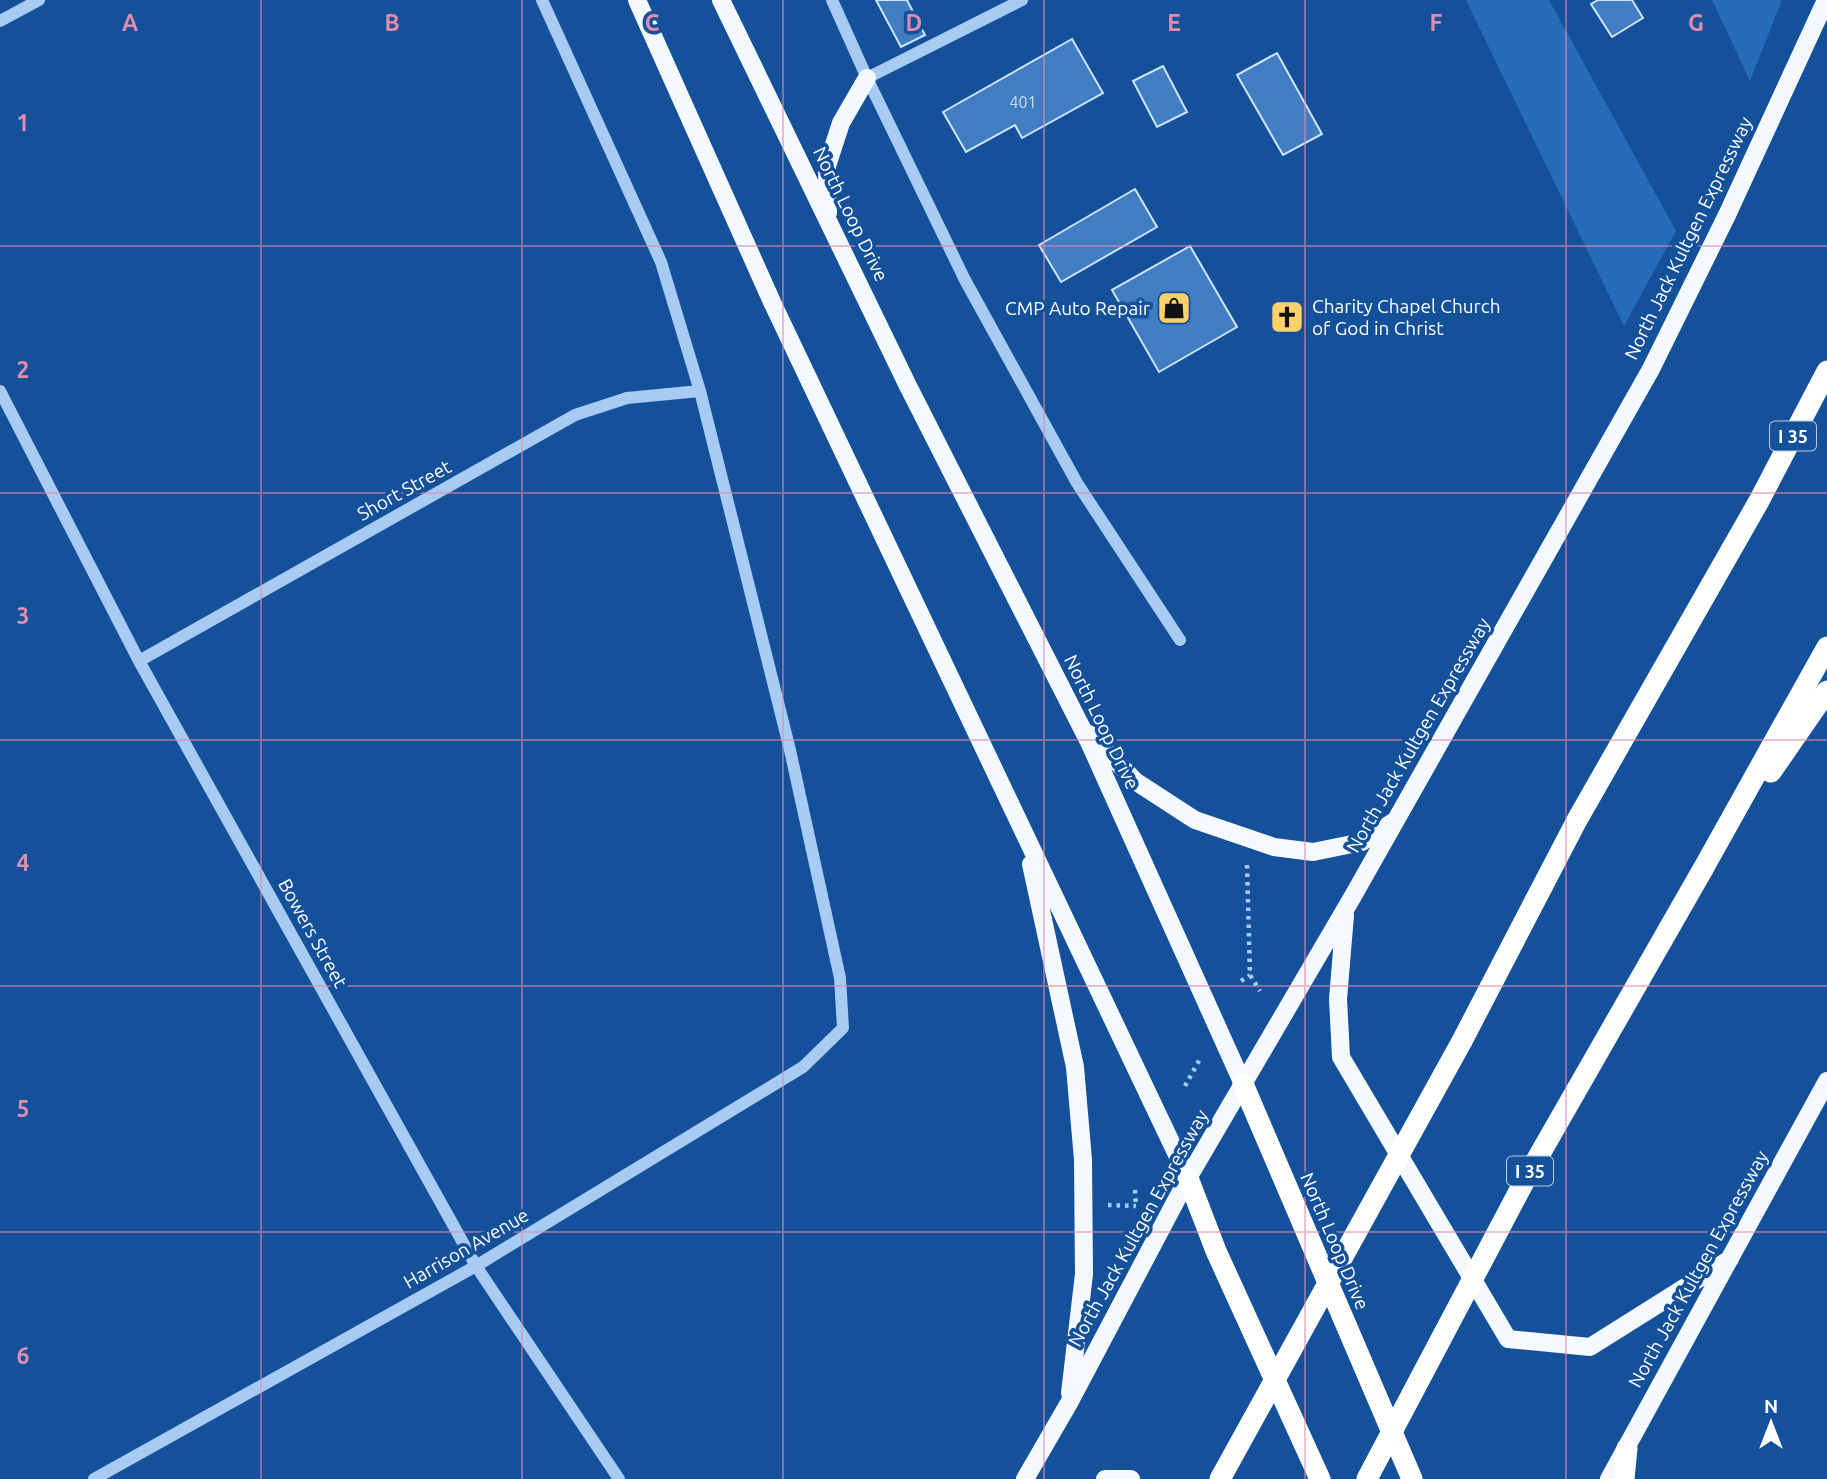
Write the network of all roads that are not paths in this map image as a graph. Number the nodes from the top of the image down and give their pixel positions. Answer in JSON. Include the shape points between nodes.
{"nodes":[{"id":1,"x":39,"y":0,"type":"edge"},
{"id":2,"x":542,"y":0,"type":"edge"},
{"id":3,"x":637,"y":0,"type":"edge"},
{"id":4,"x":721,"y":0,"type":"edge"},
{"id":5,"x":832,"y":0,"type":"edge"},
{"id":6,"x":1022,"y":0,"type":"edge"},
{"id":7,"x":1826,"y":0,"type":"edge"},
{"id":8,"x":0,"y":21,"type":"edge"},
{"id":9,"x":867,"y":78,"type":"junction"},
{"id":10,"x":829,"y":220,"type":"junction"},
{"id":11,"x":1827,"y":371,"type":"edge"},
{"id":12,"x":0,"y":391,"type":"edge"},
{"id":13,"x":700,"y":391,"type":"junction"},
{"id":14,"x":1180,"y":640,"type":"dead end"},
{"id":15,"x":1827,"y":647,"type":"edge"},
{"id":16,"x":139,"y":661,"type":"junction"},
{"id":17,"x":1827,"y":691,"type":"edge"},
{"id":18,"x":1078,"y":721,"type":"junction"},
{"id":19,"x":1396,"y":820,"type":"junction"},
{"id":20,"x":1023,"y":829,"type":"junction"},
{"id":21,"x":1703,"y":869,"type":"junction"},
{"id":22,"x":1345,"y":908,"type":"junction"},
{"id":23,"x":1827,"y":1081,"type":"edge"},
{"id":24,"x":1243,"y":1084,"type":"junction"},
{"id":25,"x":1188,"y":1178,"type":"junction"},
{"id":26,"x":1730,"y":1259,"type":"junction"},
{"id":27,"x":476,"y":1266,"type":"junction"},
{"id":28,"x":1069,"y":1403,"type":"junction"},
{"id":29,"x":1626,"y":1448,"type":"junction"},
{"id":30,"x":94,"y":1479,"type":"edge"},
{"id":31,"x":619,"y":1479,"type":"edge"},
{"id":32,"x":1025,"y":1479,"type":"edge"},
{"id":33,"x":1105,"y":1479,"type":"edge"},
{"id":34,"x":1131,"y":1479,"type":"edge"},
{"id":35,"x":1220,"y":1479,"type":"edge"},
{"id":36,"x":1320,"y":1479,"type":"edge"},
{"id":37,"x":1367,"y":1479,"type":"edge"},
{"id":38,"x":1412,"y":1479,"type":"edge"},
{"id":39,"x":1609,"y":1479,"type":"edge"},
{"id":40,"x":1624,"y":1479,"type":"edge"}],
"edges":[{"from":1,"to":8,"type":"street"},
{"from":2,"to":13,"type":"street","via":[[661,262]]},
{"from":3,"to":20,"type":"main road","via":[[772,302]]},
{"from":4,"to":10,"type":"main road","name":"North Loop Drive"},
{"from":5,"to":9,"type":"street"},
{"from":6,"to":9,"type":"street"},
{"from":7,"to":19,"type":"main road","name":"North Jack Kultgen Expressway","via":[[1651,369]]},
{"from":9,"to":10,"type":"main road","via":[[841,123],[827,166]]},
{"from":9,"to":14,"type":"street","via":[[965,281],[1070,471]]},
{"from":10,"to":18,"type":"main road","name":"North Loop Drive"},
{"from":11,"to":35,"type":"highway","number":"I 35","bridge":true,"via":[[1759,501],[1577,820],[1462,1041]]},
{"from":12,"to":16,"type":"street","name":"Bowers Street"},
{"from":13,"to":16,"type":"street","name":"Short Street","via":[[627,398],[575,415]]},
{"from":13,"to":27,"type":"street","name":"Harrison Avenue","via":[[790,750],[840,978],[843,1028],[803,1067]]},
{"from":15,"to":21,"type":"highway","number":"I 35"},
{"from":16,"to":27,"type":"street","name":"Bowers Street"},
{"from":17,"to":21,"type":"highway"},
{"from":18,"to":19,"type":"main road","via":[[1135,781],[1195,820],[1265,844],[1313,852],[1362,842]]},
{"from":18,"to":24,"type":"main road","name":"North Loop Drive"},
{"from":19,"to":22,"type":"main road","name":"North Jack Kultgen Expressway"},
{"from":20,"to":25,"type":"main road"},
{"from":20,"to":28,"type":"main road","via":[[1075,1067],[1081,1134],[1084,1274]]},
{"from":21,"to":37,"type":"highway","number":"I 35","bridge":true,"via":[[1525,1180]]},
{"from":22,"to":24,"type":"main road","name":"North Jack Kultgen Expressway"},
{"from":22,"to":26,"type":"main road","via":[[1338,999],[1341,1057],[1508,1339],[1590,1347]]},
{"from":23,"to":26,"type":"main road","name":"North Jack Kultgen Expressway"},
{"from":24,"to":25,"type":"main road","name":"North Jack Kultgen Expressway"},
{"from":24,"to":38,"type":"highway","name":"North Loop Drive"},
{"from":25,"to":28,"type":"main road","name":"North Jack Kultgen Expressway"},
{"from":25,"to":36,"type":"highway","via":[[1216,1251]]},
{"from":26,"to":29,"type":"main road","name":"North Jack Kultgen Expressway"},
{"from":27,"to":30,"type":"street","name":"Harrison Avenue"},
{"from":27,"to":31,"type":"street","name":"Bowers Street"},
{"from":28,"to":32,"type":"main road","name":"North Jack Kultgen Expressway"},
{"from":29,"to":39,"type":"main road","name":"North Jack Kultgen Expressway"},
{"from":29,"to":40,"type":"highway"},
{"from":33,"to":34,"type":"main road"}]}
